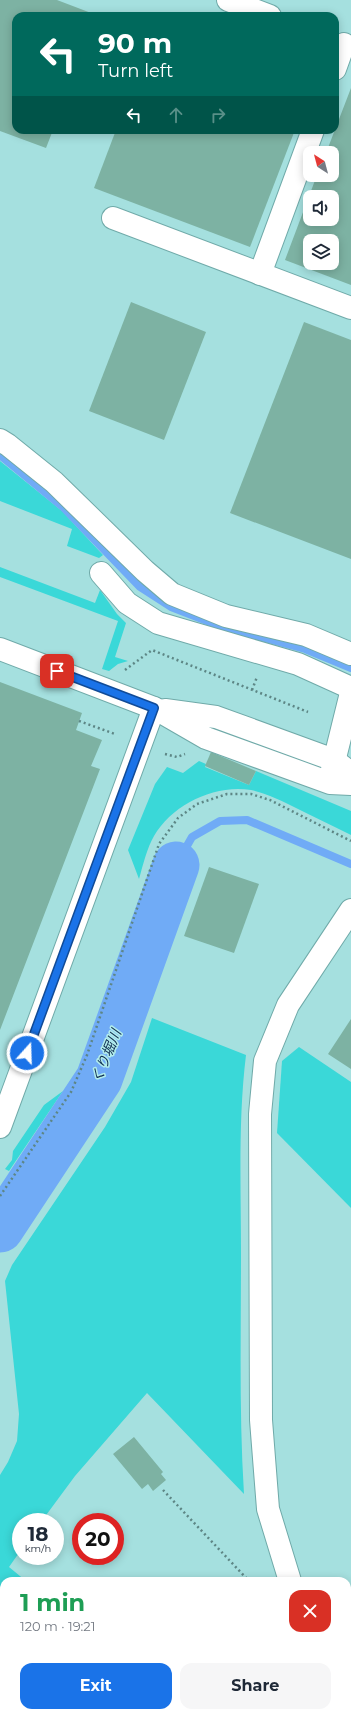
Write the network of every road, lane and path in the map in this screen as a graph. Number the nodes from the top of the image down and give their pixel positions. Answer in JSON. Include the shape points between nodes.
{"nodes":[{"id":1,"x":228,"y":0,"type":"edge"},
{"id":2,"x":260,"y":12,"type":"edge"},
{"id":3,"x":343,"y":44,"type":"edge"},
{"id":4,"x":339,"y":56,"type":"edge"},
{"id":5,"x":312,"y":134,"type":"edge"},
{"id":6,"x":113,"y":218,"type":"dead end"},
{"id":7,"x":260,"y":274,"type":"junction"},
{"id":8,"x":351,"y":308,"type":"edge"},
{"id":9,"x":0,"y":440,"type":"edge"},
{"id":10,"x":101,"y":573,"type":"dead end"},
{"id":11,"x":0,"y":649,"type":"edge"},
{"id":12,"x":351,"y":654,"type":"edge"},
{"id":13,"x":122,"y":673,"type":"dead end"},
{"id":14,"x":351,"y":688,"type":"edge"},
{"id":15,"x":351,"y":693,"type":"edge"},
{"id":16,"x":154,"y":708,"type":"junction"},
{"id":17,"x":308,"y":712,"type":"dead end"},
{"id":18,"x":80,"y":721,"type":"dead end"},
{"id":19,"x":115,"y":734,"type":"dead end"},
{"id":20,"x":334,"y":760,"type":"junction"},
{"id":21,"x":351,"y":773,"type":"edge"},
{"id":22,"x":340,"y":784,"type":"edge"},
{"id":23,"x":351,"y":841,"type":"edge"},
{"id":24,"x":351,"y":910,"type":"edge"},
{"id":25,"x":0,"y":1127,"type":"edge"},
{"id":26,"x":0,"y":1196,"type":"edge"},
{"id":27,"x":163,"y":1490,"type":"dead end"},
{"id":28,"x":244,"y":1577,"type":"edge"},
{"id":29,"x":289,"y":1577,"type":"edge"}],
"edges":[{"from":1,"to":2,"type":"street"},
{"from":3,"to":4,"type":"street"},
{"from":5,"to":7,"type":"street"},
{"from":6,"to":7,"type":"street"},
{"from":7,"to":8,"type":"street"},
{"from":9,"to":12,"type":"street","via":[[54,482],[172,594],[226,616],[306,635]]},
{"from":10,"to":14,"type":"street","via":[[127,603],[158,623],[298,664]]},
{"from":11,"to":16,"type":"street"},
{"from":13,"to":17,"type":"path","via":[[152,650]]},
{"from":15,"to":20,"type":"street"},
{"from":16,"to":20,"type":"street","via":[[216,717]]},
{"from":16,"to":22,"type":"street","via":[[206,738]]},
{"from":16,"to":25,"type":"street"},
{"from":18,"to":19,"type":"path"},
{"from":20,"to":21,"type":"street"},
{"from":20,"to":22,"type":"street"},
{"from":23,"to":26,"type":"path","via":[[270,800],[251,794],[227,794],[197,804],[178,818],[159,844],[87,1055],[70,1092]]},
{"from":24,"to":29,"type":"street","via":[[288,1005],[265,1062],[260,1114],[261,1420],[268,1509]]},
{"from":27,"to":28,"type":"path"}]}
